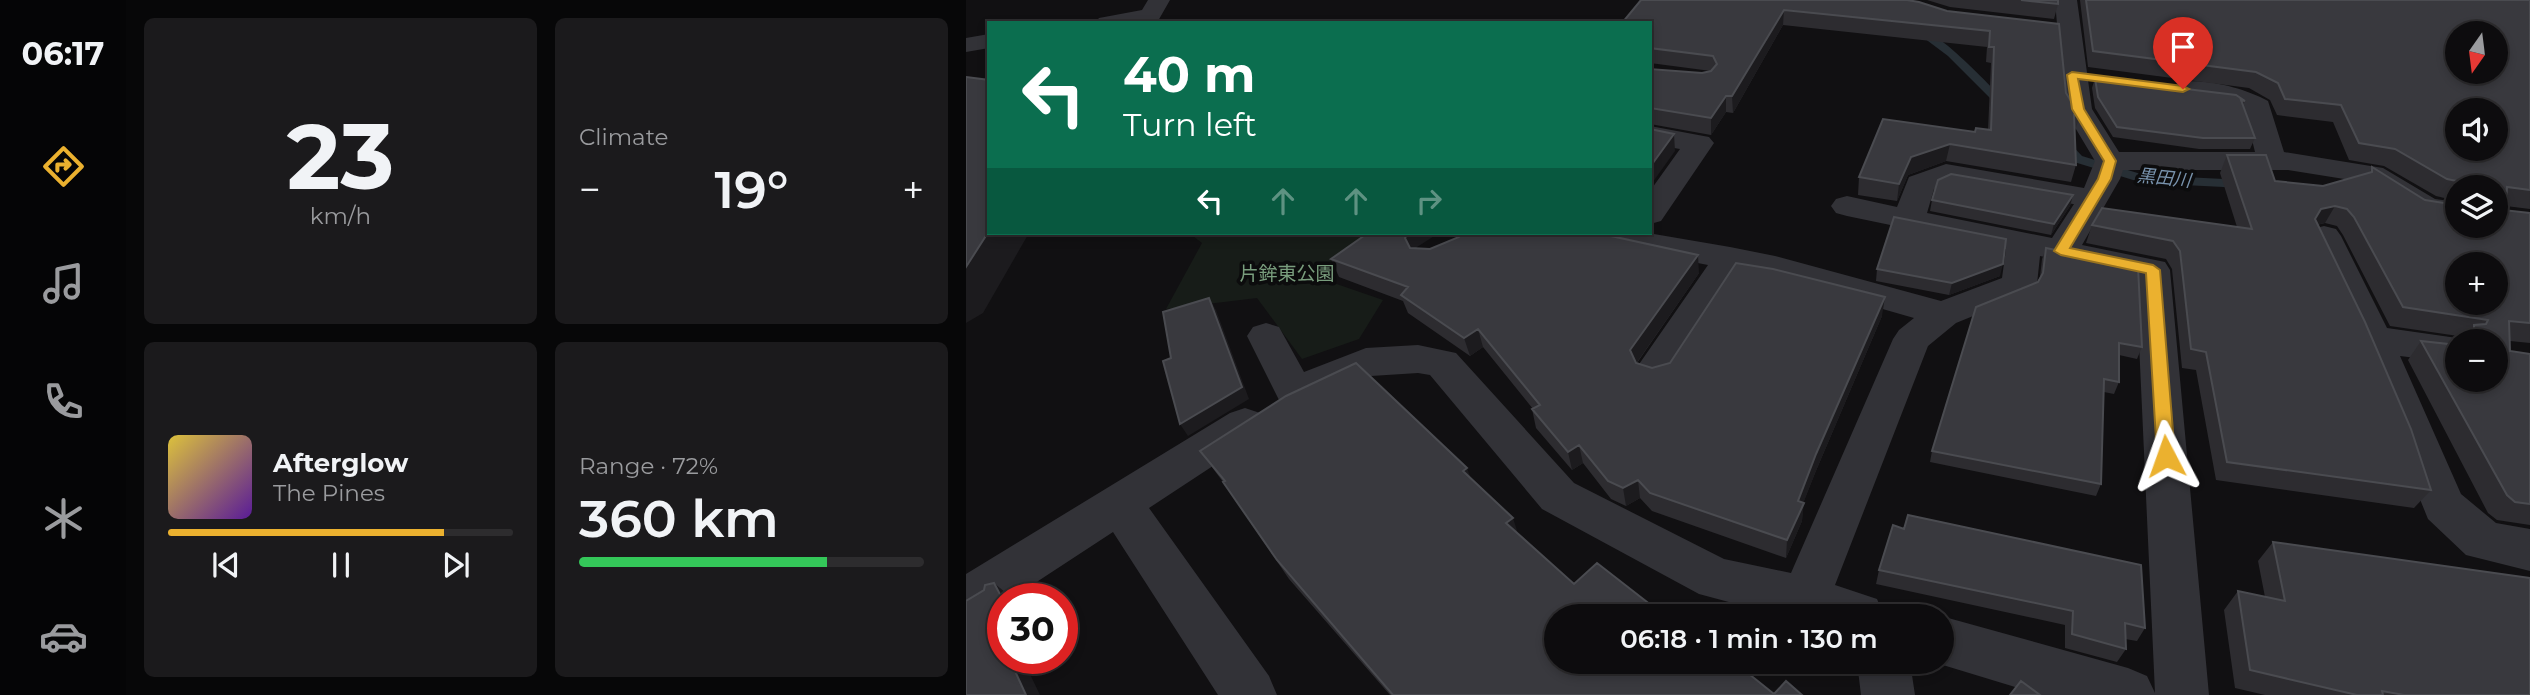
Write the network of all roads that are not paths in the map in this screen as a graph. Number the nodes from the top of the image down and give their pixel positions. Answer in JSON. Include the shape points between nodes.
{"nodes":[{"id":1,"x":1159,"y":0,"type":"edge"},
{"id":2,"x":2067,"y":0,"type":"edge"},
{"id":3,"x":1119,"y":21,"type":"edge"},
{"id":4,"x":2041,"y":28,"type":"edge"},
{"id":5,"x":2069,"y":31,"type":"junction"},
{"id":6,"x":987,"y":41,"type":"edge"},
{"id":7,"x":966,"y":45,"type":"edge"},
{"id":8,"x":2072,"y":75,"type":"junction"},
{"id":9,"x":2100,"y":79,"type":"edge"},
{"id":10,"x":2156,"y":86,"type":"edge"},
{"id":11,"x":1652,"y":135,"type":"edge"},
{"id":12,"x":2272,"y":161,"type":"junction"},
{"id":13,"x":2104,"y":175,"type":"junction"},
{"id":14,"x":1847,"y":206,"type":"dead end"},
{"id":15,"x":2445,"y":210,"type":"edge"},
{"id":16,"x":1652,"y":212,"type":"edge"},
{"id":17,"x":1909,"y":219,"type":"junction"},
{"id":18,"x":1652,"y":233,"type":"edge"},
{"id":19,"x":2324,"y":236,"type":"edge"},
{"id":20,"x":2043,"y":247,"type":"junction"},
{"id":21,"x":1730,"y":258,"type":"junction"},
{"id":22,"x":1944,"y":314,"type":"junction"},
{"id":23,"x":1266,"y":336,"type":"dead end"},
{"id":24,"x":2374,"y":339,"type":"junction"},
{"id":25,"x":2445,"y":348,"type":"edge"},
{"id":26,"x":1655,"y":370,"type":"edge"},
{"id":27,"x":1295,"y":393,"type":"junction"},
{"id":28,"x":1120,"y":504,"type":"junction"},
{"id":29,"x":2530,"y":550,"type":"edge"},
{"id":30,"x":1805,"y":599,"type":"junction"},
{"id":31,"x":966,"y":601,"type":"edge"},
{"id":32,"x":1821,"y":604,"type":"edge"},
{"id":33,"x":1954,"y":644,"type":"edge"},
{"id":34,"x":1885,"y":674,"type":"edge"},
{"id":35,"x":1250,"y":695,"type":"edge"},
{"id":36,"x":1888,"y":695,"type":"edge"},
{"id":37,"x":2128,"y":695,"type":"edge"},
{"id":38,"x":2182,"y":695,"type":"edge"}],
"edges":[{"from":1,"to":3,"type":"street","via":[[1150,16]]},
{"from":2,"to":5,"type":"street"},
{"from":4,"to":5,"type":"street"},
{"from":5,"to":8,"type":"street"},
{"from":6,"to":7,"type":"street"},
{"from":8,"to":9,"type":"street"},
{"from":8,"to":13,"type":"street","via":[[2078,109]]},
{"from":10,"to":12,"type":"street","via":[[2239,96],[2258,107]]},
{"from":11,"to":16,"type":"street","via":[[1699,143]]},
{"from":12,"to":13,"type":"street"},
{"from":12,"to":15,"type":"street","via":[[2372,174],[2426,208]]},
{"from":13,"to":17,"type":"street","via":[[1946,173],[1920,184]]},
{"from":13,"to":20,"type":"street"},
{"from":14,"to":17,"type":"street"},
{"from":17,"to":20,"type":"street"},
{"from":18,"to":21,"type":"street"},
{"from":19,"to":24,"type":"street"},
{"from":20,"to":22,"type":"street","via":[[2019,284]]},
{"from":20,"to":38,"type":"street","via":[[2153,270]]},
{"from":21,"to":22,"type":"street"},
{"from":21,"to":26,"type":"street"},
{"from":22,"to":30,"type":"street","via":[[1912,339]]},
{"from":23,"to":27,"type":"street"},
{"from":24,"to":25,"type":"street"},
{"from":24,"to":29,"type":"street","via":[[2444,506],[2483,541]]},
{"from":27,"to":28,"type":"street"},
{"from":27,"to":30,"type":"street","via":[[1366,362],[1418,359],[1442,363],[1558,496],[1716,579]]},
{"from":28,"to":31,"type":"street"},
{"from":28,"to":35,"type":"street"},
{"from":30,"to":32,"type":"street"},
{"from":33,"to":37,"type":"street"},
{"from":34,"to":36,"type":"street"}]}
